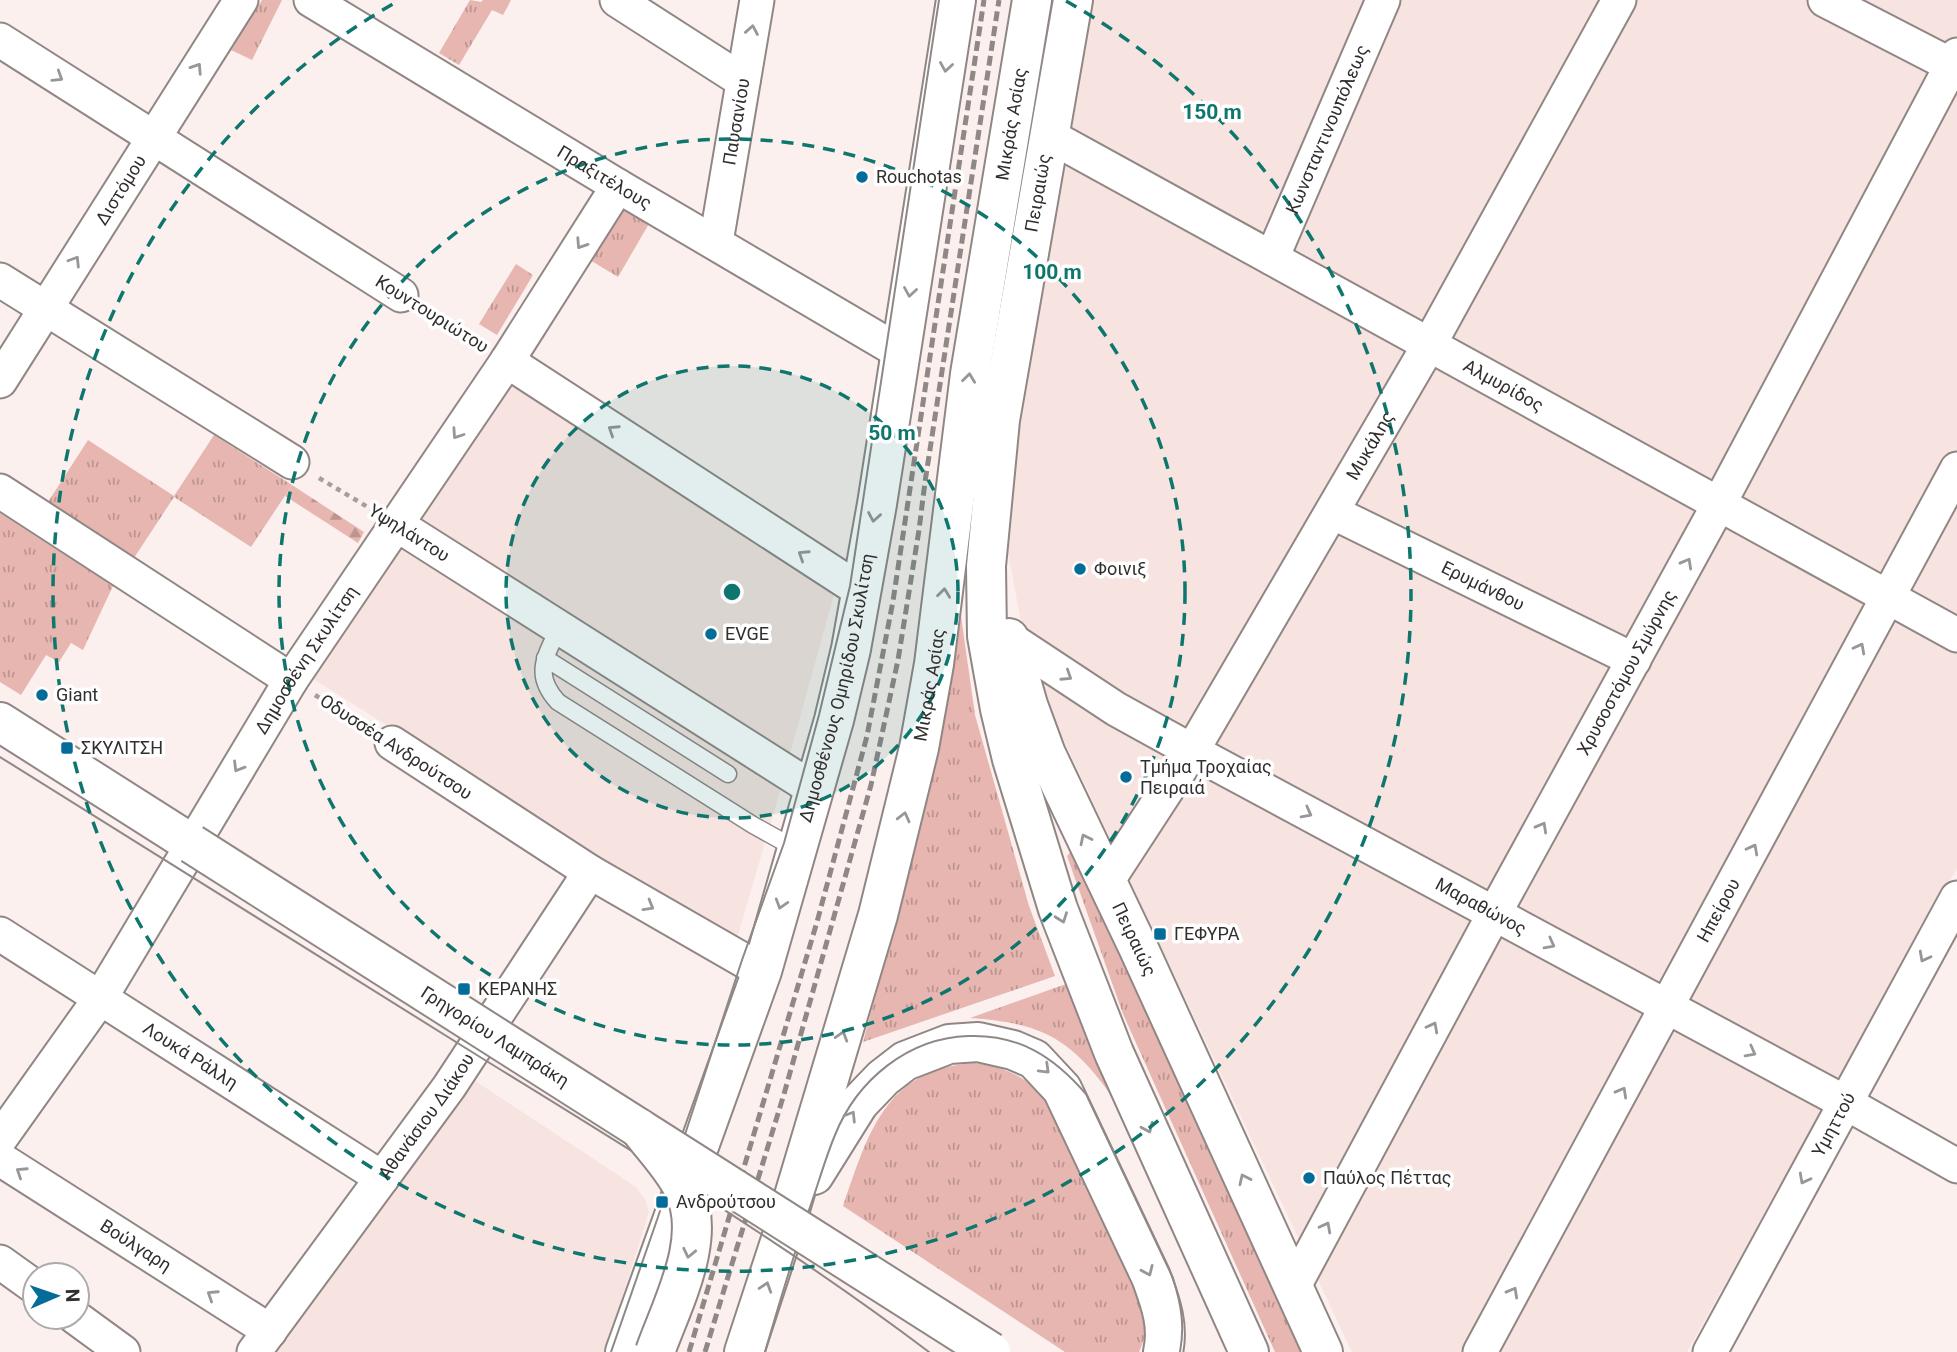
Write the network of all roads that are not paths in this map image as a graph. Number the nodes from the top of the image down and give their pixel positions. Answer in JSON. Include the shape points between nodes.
{"nodes":[{"id":1,"x":241,"y":0,"type":"edge"},
{"id":2,"x":311,"y":0,"type":"edge"},
{"id":3,"x":617,"y":0,"type":"edge"},
{"id":4,"x":757,"y":0,"type":"edge"},
{"id":5,"x":956,"y":0,"type":"edge"},
{"id":6,"x":1032,"y":0,"type":"edge"},
{"id":7,"x":1073,"y":0,"type":"edge"},
{"id":8,"x":1383,"y":0,"type":"edge"},
{"id":9,"x":1619,"y":0,"type":"edge"},
{"id":10,"x":1825,"y":0,"type":"edge"},
{"id":11,"x":0,"y":40,"type":"edge"},
{"id":12,"x":1955,"y":63,"type":"edge"},
{"id":13,"x":744,"y":80,"type":"junction"},
{"id":14,"x":1048,"y":135,"type":"junction"},
{"id":15,"x":153,"y":137,"type":"junction"},
{"id":16,"x":618,"y":186,"type":"junction"},
{"id":17,"x":716,"y":242,"type":"junction"},
{"id":18,"x":1272,"y":258,"type":"junction"},
{"id":19,"x":0,"y":280,"type":"edge"},
{"id":20,"x":401,"y":295,"type":"road end"},
{"id":21,"x":45,"y":309,"type":"junction"},
{"id":22,"x":1429,"y":345,"type":"junction"},
{"id":23,"x":900,"y":352,"type":"junction"},
{"id":24,"x":507,"y":361,"type":"junction"},
{"id":25,"x":0,"y":381,"type":"edge"},
{"id":26,"x":292,"y":463,"type":"road end"},
{"id":27,"x":1957,"y":469,"type":"edge"},
{"id":28,"x":0,"y":491,"type":"edge"},
{"id":29,"x":1719,"y":504,"type":"junction"},
{"id":30,"x":990,"y":512,"type":"junction"},
{"id":31,"x":1332,"y":512,"type":"junction"},
{"id":32,"x":396,"y":524,"type":"junction"},
{"id":33,"x":861,"y":591,"type":"junction"},
{"id":34,"x":1888,"y":597,"type":"junction"},
{"id":35,"x":559,"y":628,"type":"junction"},
{"id":36,"x":1957,"y":635,"type":"edge"},
{"id":37,"x":1010,"y":639,"type":"junction"},
{"id":38,"x":545,"y":658,"type":"junction"},
{"id":39,"x":1634,"y":660,"type":"junction"},
{"id":40,"x":291,"y":680,"type":"junction"},
{"id":41,"x":0,"y":722,"type":"edge"},
{"id":42,"x":392,"y":743,"type":"road end"},
{"id":43,"x":1192,"y":751,"type":"junction"},
{"id":44,"x":728,"y":774,"type":"dead end"},
{"id":45,"x":815,"y":790,"type":"junction"},
{"id":46,"x":192,"y":844,"type":"junction"},
{"id":47,"x":797,"y":850,"type":"junction"},
{"id":48,"x":590,"y":872,"type":"junction"},
{"id":49,"x":1105,"y":883,"type":"junction"},
{"id":50,"x":1957,"y":898,"type":"edge"},
{"id":51,"x":1494,"y":914,"type":"junction"},
{"id":52,"x":0,"y":934,"type":"edge"},
{"id":53,"x":761,"y":971,"type":"junction"},
{"id":54,"x":101,"y":997,"type":"junction"},
{"id":55,"x":1668,"y":1008,"type":"junction"},
{"id":56,"x":1846,"y":1102,"type":"junction"},
{"id":57,"x":639,"y":1128,"type":"junction"},
{"id":58,"x":0,"y":1139,"type":"edge"},
{"id":59,"x":0,"y":1159,"type":"edge"},
{"id":60,"x":1957,"y":1166,"type":"edge"},
{"id":61,"x":382,"y":1178,"type":"junction"},
{"id":62,"x":788,"y":1215,"type":"junction"},
{"id":63,"x":0,"y":1262,"type":"edge"},
{"id":64,"x":21,"y":1277,"type":"edge"},
{"id":65,"x":1293,"y":1288,"type":"junction"},
{"id":66,"x":91,"y":1329,"type":"edge"},
{"id":67,"x":262,"y":1342,"type":"edge"},
{"id":68,"x":123,"y":1352,"type":"edge"},
{"id":69,"x":625,"y":1352,"type":"edge"},
{"id":70,"x":655,"y":1352,"type":"edge"},
{"id":71,"x":744,"y":1352,"type":"edge"},
{"id":72,"x":991,"y":1352,"type":"edge"},
{"id":73,"x":1163,"y":1352,"type":"edge"},
{"id":74,"x":1249,"y":1352,"type":"edge"},
{"id":75,"x":1323,"y":1352,"type":"edge"},
{"id":76,"x":1480,"y":1352,"type":"edge"},
{"id":77,"x":1710,"y":1352,"type":"edge"}],
"edges":[{"from":15,"to":1,"type":"street","name":"Διστόμου","one_way":true},
{"from":2,"to":16,"type":"street","name":"Πραξιτέλους"},
{"from":3,"to":13,"type":"street"},
{"from":13,"to":4,"type":"street","name":"Παυσανίου","one_way":true},
{"from":5,"to":23,"type":"main road","name":"Δημοσθένους Ομηρίδου Σκυλίτση","one_way":true},
{"from":62,"to":6,"type":"main road","name":"Μικράς Ασίας","one_way":true,"via":[[878,915],[919,748],[934,664],[970,374]]},
{"from":7,"to":14,"type":"main road","name":"Πειραιώς"},
{"from":8,"to":18,"type":"street","name":"Κωνσταντινουπόλεως"},
{"from":9,"to":22,"type":"street","name":"Μυκάλης"},
{"from":10,"to":12,"type":"street"},
{"from":11,"to":15,"type":"street","name":"Κουντουριώτου","one_way":true},
{"from":12,"to":29,"type":"street","name":"Χρυσοστόμου Σμύρνης"},
{"from":13,"to":17,"type":"street","name":"Παυσανίου"},
{"from":14,"to":18,"type":"street","name":"Αλμυρίδος"},
{"from":14,"to":30,"type":"main road","name":"Πειραιώς","via":[[1002,407]]},
{"from":15,"to":20,"type":"street","name":"Κουντουριώτου"},
{"from":21,"to":15,"type":"street","name":"Διστόμου","one_way":true},
{"from":16,"to":17,"type":"street","name":"Πραξιτέλους"},
{"from":16,"to":24,"type":"street","name":"Δημοσθένη Σκυλίτση","one_way":true},
{"from":17,"to":23,"type":"street","name":"Πραξιτέλους"},
{"from":18,"to":22,"type":"street","name":"Αλμυρίδος"},
{"from":19,"to":21,"type":"street"},
{"from":21,"to":25,"type":"street","name":"Διστόμου"},
{"from":21,"to":26,"type":"street"},
{"from":22,"to":29,"type":"street","name":"Αλμυρίδος"},
{"from":22,"to":31,"type":"street","name":"Μυκάλης"},
{"from":23,"to":33,"type":"main road","name":"Δημοσθένους Ομηρίδου Σκυλίτση","one_way":true},
{"from":24,"to":32,"type":"street","name":"Δημοσθένη Σκυλίτση","one_way":true},
{"from":33,"to":24,"type":"street","name":"Κουντουριώτου","one_way":true},
{"from":27,"to":34,"type":"street","name":"Ηπείρου"},
{"from":28,"to":40,"type":"street"},
{"from":29,"to":34,"type":"street","name":"Αλμυρίδος"},
{"from":39,"to":29,"type":"street","name":"Χρυσοστόμου Σμύρνης","one_way":true},
{"from":30,"to":37,"type":"main road","name":"Πειραιώς"},
{"from":30,"to":74,"type":"main road","name":"Πειραιώς","one_way":true,"via":[[987,636],[1003,722],[1038,845],[1114,1053]]},
{"from":31,"to":39,"type":"street","name":"Ερυμάνθου"},
{"from":31,"to":43,"type":"street","name":"Μυκάλης"},
{"from":32,"to":35,"type":"street","name":"Υψηλάντου"},
{"from":32,"to":40,"type":"street","name":"Δημοσθένη Σκυλίτση"},
{"from":33,"to":45,"type":"main road","name":"Δημοσθένους Ομηρίδου Σκυλίτση"},
{"from":34,"to":36,"type":"street","name":"Αλμυρίδος"},
{"from":55,"to":34,"type":"street","name":"Ηπείρου","one_way":true},
{"from":35,"to":38,"type":"lane"},
{"from":35,"to":45,"type":"street","name":"Υψηλάντου"},
{"from":37,"to":43,"type":"street","name":"Μαραθώνος","one_way":true,"via":[[1116,709]]},
{"from":49,"to":37,"type":"main road","name":"Πειραιώς","one_way":true,"via":[[1046,754]]},
{"from":38,"to":44,"type":"lane"},
{"from":38,"to":47,"type":"lane","via":[[544,681],[558,702]]},
{"from":51,"to":39,"type":"street","name":"Χρυσοστόμου Σμύρνης","one_way":true},
{"from":40,"to":46,"type":"street","name":"Δημοσθένη Σκυλίτση","one_way":true},
{"from":41,"to":46,"type":"main road","name":"Γρηγορίου Λαμπράκη"},
{"from":42,"to":48,"type":"street","name":"Οδυσσέα Ανδρούτσου"},
{"from":43,"to":49,"type":"street","name":"Μυκάλης"},
{"from":43,"to":51,"type":"street","name":"Μαραθώνος","one_way":true},
{"from":45,"to":47,"type":"main road","name":"Δημοσθένους Ομηρίδου Σκυλίτση"},
{"from":46,"to":54,"type":"street","name":"Δημοσθένη Σκυλίτση"},
{"from":46,"to":57,"type":"main road","name":"Γρηγορίου Λαμπράκη","bridge":true},
{"from":47,"to":53,"type":"main road","name":"Δημοσθένους Ομηρίδου Σκυλίτση","one_way":true},
{"from":48,"to":53,"type":"street","name":"Οδυσσέα Ανδρούτσου","one_way":true},
{"from":48,"to":61,"type":"street","name":"Αθανάσιου Διάκου","via":[[464,1065]]},
{"from":65,"to":49,"type":"main road","name":"Πειραιώς","one_way":true},
{"from":50,"to":56,"type":"street","name":"Υμηττού","one_way":true},
{"from":51,"to":55,"type":"street","name":"Μαραθώνος","one_way":true},
{"from":65,"to":51,"type":"street","name":"Χρυσοστόμου Σμύρνης","one_way":true},
{"from":52,"to":54,"type":"street","name":"Λουκά Ράλλη"},
{"from":53,"to":69,"type":"main road","name":"Δημοσθένους Ομηρίδου Σκυλίτση"},
{"from":54,"to":58,"type":"street","name":"Δημοσθένη Σκυλίτση"},
{"from":54,"to":61,"type":"street","name":"Λουκά Ράλλη"},
{"from":55,"to":56,"type":"street","name":"Μαραθώνος","one_way":true},
{"from":76,"to":55,"type":"street","name":"Ηπείρου","one_way":true},
{"from":56,"to":60,"type":"street","name":"Μαραθώνος"},
{"from":56,"to":77,"type":"street","name":"Υμηττού","one_way":true},
{"from":57,"to":70,"type":"main road","one_way":true,"bridge":true,"via":[[679,1180],[691,1214],[688,1261]]},
{"from":57,"to":72,"type":"main road","name":"Γρηγορίου Λαμπράκη","bridge":true},
{"from":67,"to":59,"type":"street","name":"Βούλγαρη","one_way":true},
{"from":61,"to":67,"type":"street","name":"Αθανάσιου Διάκου"},
{"from":71,"to":62,"type":"main road","name":"Μικράς Ασίας","one_way":true},
{"from":62,"to":73,"type":"main road","one_way":true,"via":[[859,1103],[905,1061],[949,1044],[978,1042],[1013,1050],[1034,1059],[1062,1089],[1161,1304]]},
{"from":63,"to":64,"type":"street"},
{"from":65,"to":75,"type":"main road","name":"Πειραιώς"},
{"from":66,"to":68,"type":"street"}]}
